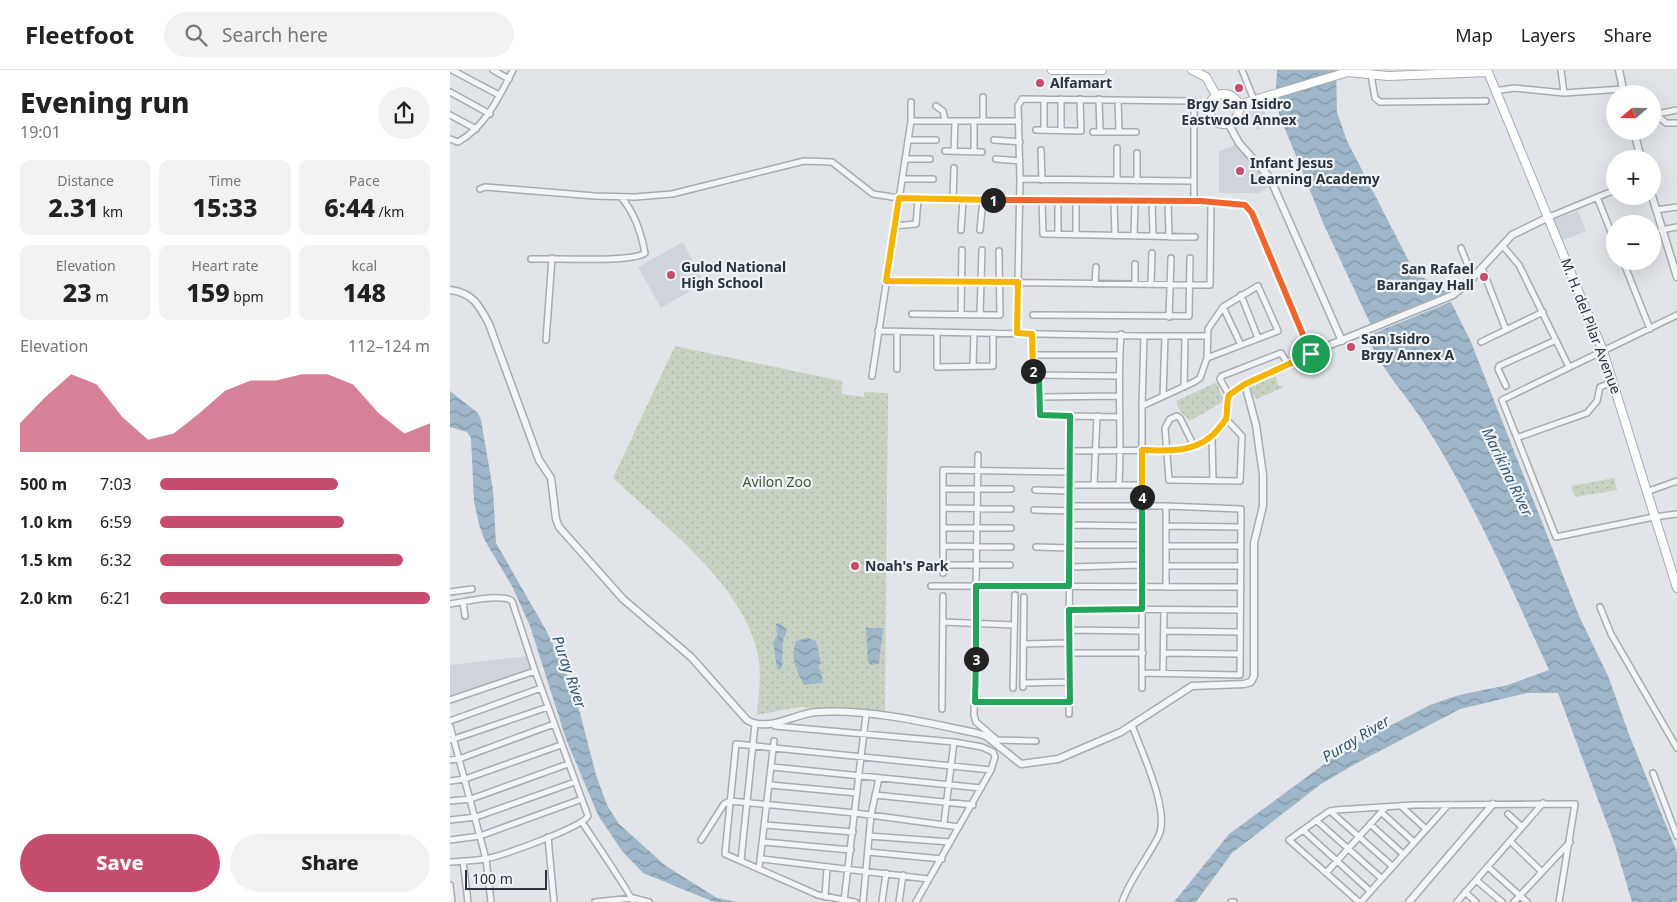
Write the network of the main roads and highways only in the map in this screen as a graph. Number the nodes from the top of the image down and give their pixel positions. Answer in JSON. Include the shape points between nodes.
{"nodes":[{"id":1,"x":1052,"y":70,"type":"edge"},
{"id":2,"x":1102,"y":70,"type":"edge"},
{"id":3,"x":1192,"y":70,"type":"edge"},
{"id":4,"x":1488,"y":71,"type":"edge"},
{"id":5,"x":1216,"y":95,"type":"junction"},
{"id":6,"x":1238,"y":105,"type":"junction"},
{"id":7,"x":1677,"y":588,"type":"edge"}],
"edges":[{"from":1,"to":2,"type":"main road"},
{"from":3,"to":5,"type":"main road","via":[[1206,78]]},
{"from":4,"to":6,"type":"main road","via":[[1371,75],[1352,72]]},
{"from":4,"to":7,"type":"main road","name":"M. H. del Pilar Avenue","via":[[1604,350]]},
{"from":5,"to":6,"type":"main road","via":[[1231,95]]},
{"from":5,"to":6,"type":"main road","via":[[1210,102],[1210,114],[1217,122],[1228,123],[1237,116]]}]}
